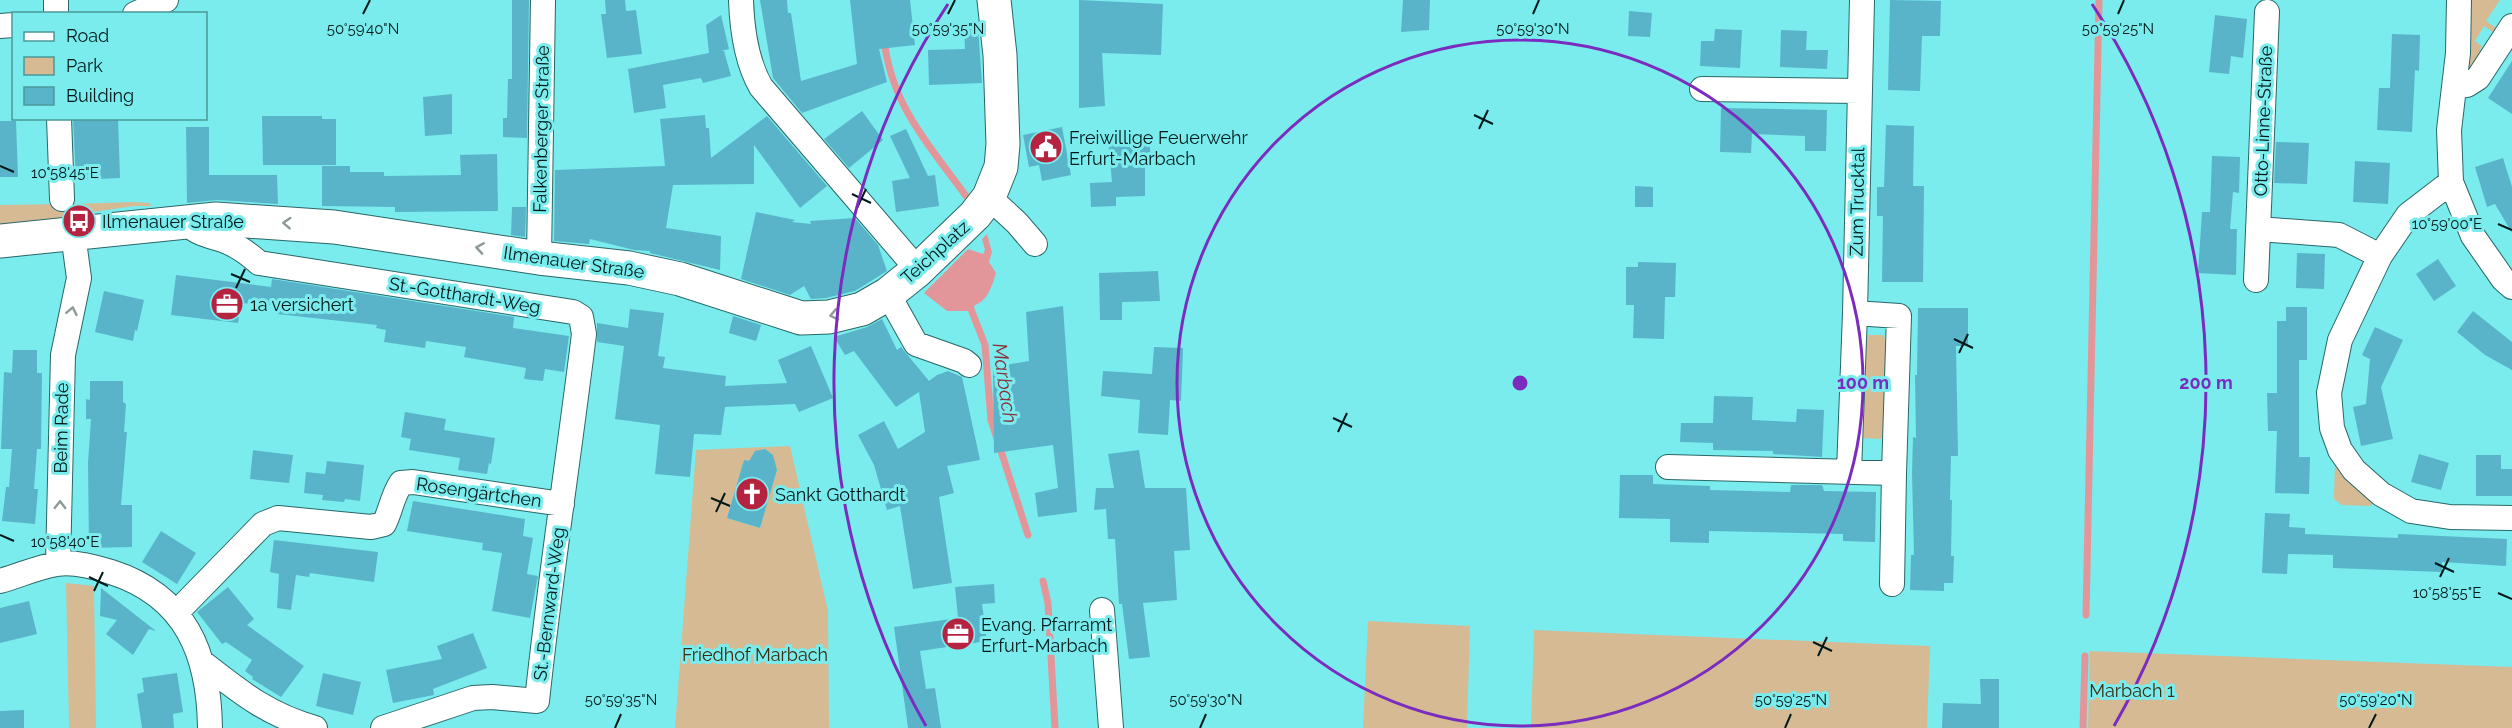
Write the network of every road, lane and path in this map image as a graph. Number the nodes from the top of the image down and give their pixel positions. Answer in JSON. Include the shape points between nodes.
{"nodes":[{"id":1,"x":166,"y":0,"type":"edge"},
{"id":2,"x":543,"y":0,"type":"edge"},
{"id":3,"x":741,"y":0,"type":"edge"},
{"id":4,"x":994,"y":0,"type":"edge"},
{"id":5,"x":1862,"y":0,"type":"edge"},
{"id":6,"x":2459,"y":0,"type":"edge"},
{"id":7,"x":139,"y":12,"type":"edge"},
{"id":8,"x":2267,"y":12,"type":"dead end"},
{"id":9,"x":2512,"y":26,"type":"edge"},
{"id":10,"x":2454,"y":86,"type":"junction"},
{"id":11,"x":1702,"y":89,"type":"dead end"},
{"id":12,"x":1860,"y":91,"type":"junction"},
{"id":13,"x":59,"y":120,"type":"edge"},
{"id":14,"x":2451,"y":183,"type":"junction"},
{"id":15,"x":989,"y":197,"type":"junction"},
{"id":16,"x":62,"y":199,"type":"dead end"},
{"id":17,"x":185,"y":221,"type":"junction"},
{"id":18,"x":2259,"y":229,"type":"junction"},
{"id":19,"x":73,"y":234,"type":"junction"},
{"id":20,"x":0,"y":241,"type":"edge"},
{"id":21,"x":1035,"y":244,"type":"dead end"},
{"id":22,"x":2380,"y":256,"type":"junction"},
{"id":23,"x":539,"y":258,"type":"junction"},
{"id":24,"x":918,"y":270,"type":"junction"},
{"id":25,"x":2256,"y":280,"type":"dead end"},
{"id":26,"x":2512,"y":287,"type":"edge"},
{"id":27,"x":888,"y":294,"type":"junction"},
{"id":28,"x":1855,"y":313,"type":"junction"},
{"id":29,"x":969,"y":365,"type":"dead end"},
{"id":30,"x":1668,"y":467,"type":"dead end"},
{"id":31,"x":1849,"y":471,"type":"junction"},
{"id":32,"x":1894,"y":473,"type":"junction"},
{"id":33,"x":562,"y":498,"type":"junction"},
{"id":34,"x":2512,"y":518,"type":"edge"},
{"id":35,"x":58,"y":563,"type":"junction"},
{"id":36,"x":0,"y":581,"type":"edge"},
{"id":37,"x":1892,"y":584,"type":"dead end"},
{"id":38,"x":1102,"y":610,"type":"dead end"},
{"id":39,"x":176,"y":613,"type":"junction"},
{"id":40,"x":203,"y":663,"type":"junction"},
{"id":41,"x":210,"y":728,"type":"edge"},
{"id":42,"x":315,"y":728,"type":"edge"},
{"id":43,"x":383,"y":728,"type":"edge"},
{"id":44,"x":1111,"y":728,"type":"edge"}],
"edges":[{"from":1,"to":7,"type":"street"},
{"from":2,"to":23,"type":"street","name":"Falkenberger Straße"},
{"from":3,"to":24,"type":"street","via":[[752,72],[761,87]]},
{"from":4,"to":15,"type":"street","name":"Teichplatz","via":[[1003,144],[1001,167]]},
{"from":5,"to":12,"type":"street","name":"Zum Trucktal"},
{"from":6,"to":10,"type":"street"},
{"from":8,"to":18,"type":"street","name":"Otto-Linne-Straße"},
{"from":9,"to":10,"type":"street","via":[[2478,78],[2467,86]]},
{"from":10,"to":14,"type":"street","via":[[2449,130]]},
{"from":11,"to":12,"type":"street"},
{"from":12,"to":28,"type":"street","name":"Zum Trucktal"},
{"from":13,"to":16,"type":"street"},
{"from":14,"to":22,"type":"street","via":[[2409,215]]},
{"from":14,"to":26,"type":"street","via":[[2473,236]]},
{"from":15,"to":21,"type":"street"},
{"from":15,"to":24,"type":"street","name":"Teichplatz"},
{"from":17,"to":19,"type":"street","name":"Ilmenauer Straße"},
{"from":23,"to":17,"type":"street","name":"Ilmenauer Straße","one_way":true,"via":[[334,227],[216,219]]},
{"from":17,"to":33,"type":"street","name":"St.-Gotthardt-Weg","via":[[202,235],[224,240],[259,263],[573,312],[581,317],[584,334]]},
{"from":18,"to":22,"type":"street","via":[[2339,236]]},
{"from":18,"to":25,"type":"street","name":"Otto-Linne-Straße"},
{"from":19,"to":20,"type":"street","name":"Ilmenauer Straße"},
{"from":35,"to":19,"type":"street","name":"Beim Rade","one_way":true,"via":[[63,355],[79,278]]},
{"from":22,"to":34,"type":"street","via":[[2340,340],[2329,393],[2332,428],[2340,450],[2368,483],[2411,511],[2450,517]]},
{"from":27,"to":23,"type":"street","name":"Ilmenauer Straße","one_way":true,"via":[[862,309],[829,317],[801,318],[661,274]]},
{"from":24,"to":27,"type":"street","name":"Teichplatz"},
{"from":27,"to":29,"type":"street","name":"Teichplatz","via":[[916,344]]},
{"from":28,"to":31,"type":"street","name":"Zum Trucktal"},
{"from":28,"to":32,"type":"street","via":[[1899,316]]},
{"from":30,"to":31,"type":"street"},
{"from":31,"to":32,"type":"street"},
{"from":32,"to":37,"type":"street"},
{"from":33,"to":39,"type":"street","name":"Rosengärtchen","via":[[413,482],[400,483],[384,524],[371,527],[271,519]]},
{"from":33,"to":43,"type":"street","name":"St.-Bernward-Weg","via":[[537,701],[473,698]]},
{"from":35,"to":36,"type":"street"},
{"from":35,"to":39,"type":"street","via":[[101,569],[128,578],[157,595]]},
{"from":38,"to":44,"type":"street"},
{"from":39,"to":40,"type":"street","via":[[192,634]]},
{"from":40,"to":41,"type":"street"},
{"from":40,"to":42,"type":"street","via":[[264,709]]}]}
